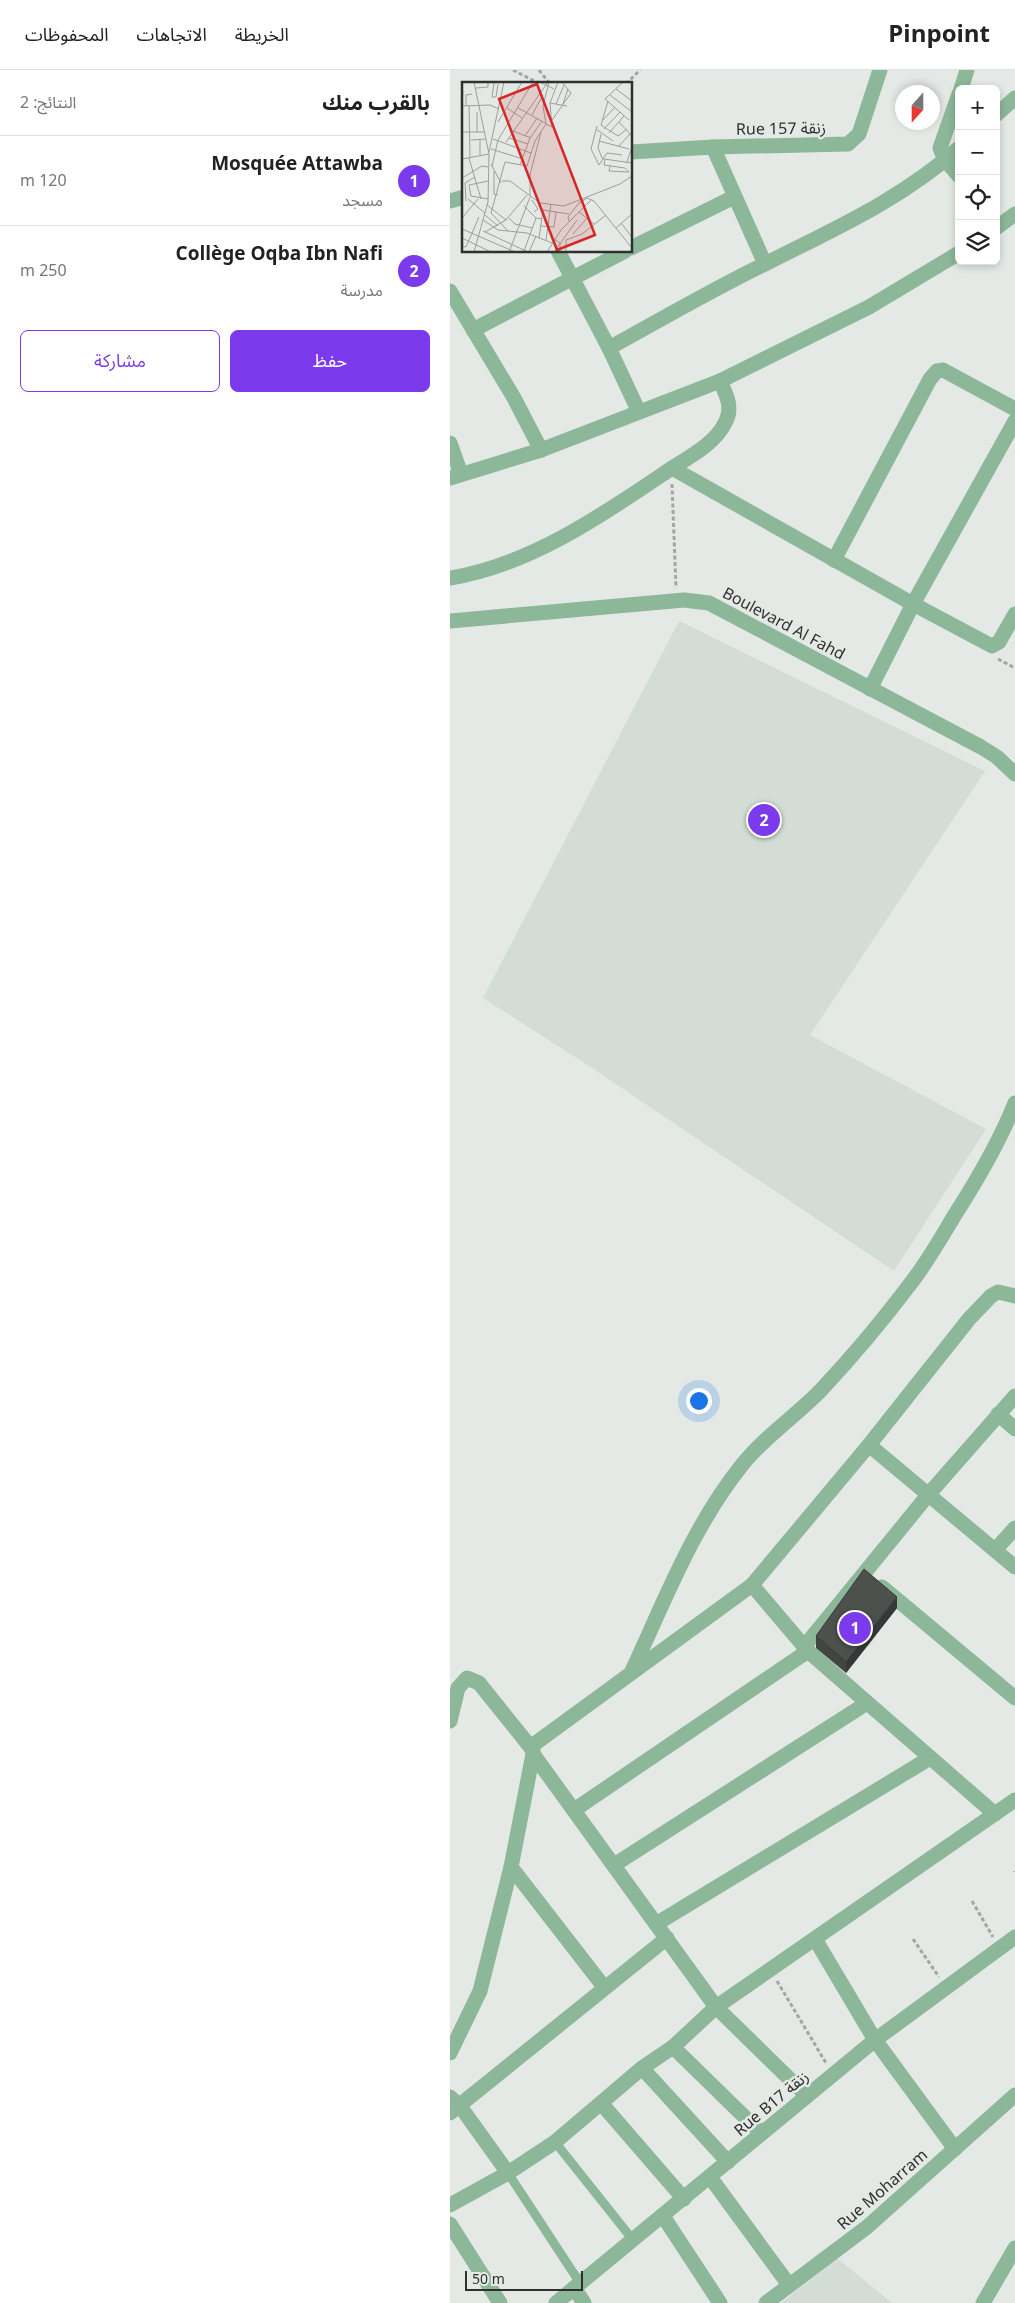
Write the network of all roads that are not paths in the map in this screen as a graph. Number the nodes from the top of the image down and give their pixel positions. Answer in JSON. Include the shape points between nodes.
{"nodes":[{"id":1,"x":880,"y":70,"type":"edge"},
{"id":2,"x":968,"y":70,"type":"edge"},
{"id":3,"x":962,"y":85,"type":"edge"},
{"id":4,"x":1015,"y":98,"type":"edge"},
{"id":5,"x":955,"y":104,"type":"edge"},
{"id":6,"x":1000,"y":111,"type":"edge"},
{"id":7,"x":713,"y":147,"type":"junction"},
{"id":8,"x":955,"y":151,"type":"edge"},
{"id":9,"x":632,"y":152,"type":"edge"},
{"id":10,"x":945,"y":160,"type":"junction"},
{"id":11,"x":958,"y":175,"type":"edge"},
{"id":12,"x":734,"y":197,"type":"junction"},
{"id":13,"x":1015,"y":214,"type":"edge"},
{"id":14,"x":1000,"y":223,"type":"edge"},
{"id":15,"x":632,"y":248,"type":"edge"},
{"id":16,"x":558,"y":252,"type":"edge"},
{"id":17,"x":623,"y":252,"type":"edge"},
{"id":18,"x":955,"y":255,"type":"edge"},
{"id":19,"x":765,"y":264,"type":"junction"},
{"id":20,"x":571,"y":278,"type":"junction"},
{"id":21,"x":450,"y":291,"type":"edge"},
{"id":22,"x":473,"y":330,"type":"junction"},
{"id":23,"x":609,"y":348,"type":"junction"},
{"id":24,"x":720,"y":381,"type":"junction"},
{"id":25,"x":1015,"y":409,"type":"edge"},
{"id":26,"x":639,"y":412,"type":"junction"},
{"id":27,"x":1015,"y":421,"type":"edge"},
{"id":28,"x":450,"y":443,"type":"edge"},
{"id":29,"x":541,"y":450,"type":"junction"},
{"id":30,"x":672,"y":468,"type":"junction"},
{"id":31,"x":455,"y":470,"type":"edge"},
{"id":32,"x":834,"y":560,"type":"junction"},
{"id":33,"x":450,"y":578,"type":"edge"},
{"id":34,"x":913,"y":604,"type":"junction"},
{"id":35,"x":1015,"y":614,"type":"edge"},
{"id":36,"x":450,"y":621,"type":"edge"},
{"id":37,"x":870,"y":689,"type":"junction"},
{"id":38,"x":1015,"y":774,"type":"edge"},
{"id":39,"x":1015,"y":1104,"type":"edge"},
{"id":40,"x":1015,"y":1296,"type":"edge"},
{"id":41,"x":1015,"y":1396,"type":"edge"},
{"id":42,"x":998,"y":1414,"type":"junction"},
{"id":43,"x":1015,"y":1429,"type":"edge"},
{"id":44,"x":869,"y":1445,"type":"junction"},
{"id":45,"x":928,"y":1495,"type":"junction"},
{"id":46,"x":1015,"y":1528,"type":"edge"},
{"id":47,"x":995,"y":1550,"type":"junction"},
{"id":48,"x":1015,"y":1567,"type":"edge"},
{"id":49,"x":865,"y":1573,"type":"junction"},
{"id":50,"x":752,"y":1585,"type":"junction"},
{"id":51,"x":806,"y":1649,"type":"junction"},
{"id":52,"x":631,"y":1673,"type":"junction"},
{"id":53,"x":1015,"y":1698,"type":"edge"},
{"id":54,"x":867,"y":1703,"type":"junction"},
{"id":55,"x":450,"y":1721,"type":"edge"},
{"id":56,"x":533,"y":1751,"type":"junction"},
{"id":57,"x":930,"y":1758,"type":"junction"},
{"id":58,"x":1015,"y":1800,"type":"edge"},
{"id":59,"x":574,"y":1810,"type":"junction"},
{"id":60,"x":995,"y":1814,"type":"junction"},
{"id":61,"x":614,"y":1866,"type":"junction"},
{"id":62,"x":511,"y":1867,"type":"junction"},
{"id":63,"x":656,"y":1924,"type":"junction"},
{"id":64,"x":1015,"y":1937,"type":"edge"},
{"id":65,"x":667,"y":1938,"type":"junction"},
{"id":66,"x":815,"y":1938,"type":"junction"},
{"id":67,"x":604,"y":1986,"type":"junction"},
{"id":68,"x":716,"y":2006,"type":"junction"},
{"id":69,"x":875,"y":2040,"type":"junction"},
{"id":70,"x":673,"y":2047,"type":"junction"},
{"id":71,"x":450,"y":2053,"type":"edge"},
{"id":72,"x":642,"y":2068,"type":"junction"},
{"id":73,"x":1015,"y":2095,"type":"edge"},
{"id":74,"x":807,"y":2096,"type":"junction"},
{"id":75,"x":601,"y":2103,"type":"junction"},
{"id":76,"x":453,"y":2105,"type":"edge"},
{"id":77,"x":761,"y":2133,"type":"junction"},
{"id":78,"x":555,"y":2142,"type":"junction"},
{"id":79,"x":955,"y":2149,"type":"junction"},
{"id":80,"x":728,"y":2162,"type":"junction"},
{"id":81,"x":508,"y":2173,"type":"junction"},
{"id":82,"x":710,"y":2177,"type":"junction"},
{"id":83,"x":684,"y":2199,"type":"junction"},
{"id":84,"x":450,"y":2205,"type":"edge"},
{"id":85,"x":663,"y":2216,"type":"junction"},
{"id":86,"x":450,"y":2224,"type":"edge"},
{"id":87,"x":633,"y":2240,"type":"junction"},
{"id":88,"x":1015,"y":2248,"type":"edge"},
{"id":89,"x":577,"y":2286,"type":"junction"},
{"id":90,"x":789,"y":2286,"type":"junction"},
{"id":91,"x":500,"y":2303,"type":"edge"},
{"id":92,"x":556,"y":2303,"type":"edge"},
{"id":93,"x":584,"y":2303,"type":"edge"},
{"id":94,"x":720,"y":2303,"type":"edge"},
{"id":95,"x":766,"y":2303,"type":"edge"},
{"id":96,"x":983,"y":2303,"type":"edge"}],
"edges":[{"from":1,"to":7,"type":"street","name":"Rue 157 زنقة","via":[[859,134],[848,144]]},
{"from":2,"to":3,"type":"street"},
{"from":4,"to":6,"type":"street"},
{"from":5,"to":10,"type":"street","via":[[940,143],[940,152]]},
{"from":7,"to":9,"type":"street","name":"Rue 157 زنقة"},
{"from":7,"to":12,"type":"street"},
{"from":8,"to":10,"type":"street"},
{"from":10,"to":11,"type":"street"},
{"from":10,"to":19,"type":"street","via":[[901,194]]},
{"from":12,"to":15,"type":"street"},
{"from":12,"to":19,"type":"street"},
{"from":13,"to":14,"type":"street"},
{"from":16,"to":20,"type":"street"},
{"from":17,"to":20,"type":"street"},
{"from":18,"to":24,"type":"street","via":[[868,307]]},
{"from":19,"to":23,"type":"street"},
{"from":20,"to":22,"type":"street"},
{"from":20,"to":23,"type":"street"},
{"from":21,"to":22,"type":"street"},
{"from":22,"to":29,"type":"street"},
{"from":23,"to":26,"type":"street"},
{"from":24,"to":26,"type":"street"},
{"from":24,"to":30,"type":"street","via":[[729,402],[726,421],[708,444]]},
{"from":25,"to":32,"type":"street","via":[[943,370],[937,371]]},
{"from":26,"to":29,"type":"street"},
{"from":27,"to":34,"type":"street"},
{"from":28,"to":31,"type":"street"},
{"from":29,"to":31,"type":"street"},
{"from":30,"to":32,"type":"street"},
{"from":30,"to":33,"type":"street","via":[[588,523],[537,549],[494,566]]},
{"from":32,"to":34,"type":"street"},
{"from":34,"to":35,"type":"street","via":[[992,646],[999,642]]},
{"from":34,"to":37,"type":"street"},
{"from":36,"to":37,"type":"street","name":"Boulevard Al Fahd","via":[[694,600],[717,606]]},
{"from":37,"to":38,"type":"street","name":"Boulevard Al Fahd","via":[[981,747]]},
{"from":39,"to":52,"type":"street","via":[[988,1162],[912,1282],[820,1392],[769,1436],[719,1496],[687,1552]]},
{"from":40,"to":44,"type":"street","via":[[998,1292],[991,1296]]},
{"from":41,"to":42,"type":"street"},
{"from":42,"to":43,"type":"street"},
{"from":42,"to":45,"type":"street"},
{"from":44,"to":45,"type":"street"},
{"from":44,"to":50,"type":"street"},
{"from":45,"to":47,"type":"street"},
{"from":45,"to":49,"type":"street"},
{"from":46,"to":47,"type":"street"},
{"from":47,"to":48,"type":"street"},
{"from":49,"to":51,"type":"street"},
{"from":49,"to":53,"type":"street"},
{"from":50,"to":51,"type":"street"},
{"from":50,"to":52,"type":"street"},
{"from":51,"to":54,"type":"street"},
{"from":51,"to":59,"type":"street"},
{"from":52,"to":56,"type":"street","via":[[537,1741]]},
{"from":54,"to":57,"type":"street"},
{"from":54,"to":61,"type":"street"},
{"from":55,"to":56,"type":"street","via":[[458,1688],[467,1678],[480,1683]]},
{"from":56,"to":59,"type":"street"},
{"from":56,"to":62,"type":"street"},
{"from":57,"to":60,"type":"street"},
{"from":57,"to":63,"type":"street"},
{"from":58,"to":60,"type":"street"},
{"from":59,"to":61,"type":"street"},
{"from":60,"to":66,"type":"street"},
{"from":61,"to":63,"type":"street"},
{"from":62,"to":67,"type":"street"},
{"from":62,"to":71,"type":"street","via":[[480,1991]]},
{"from":63,"to":65,"type":"street"},
{"from":64,"to":69,"type":"street","name":"Rue B17 زنقة"},
{"from":65,"to":67,"type":"street"},
{"from":65,"to":68,"type":"street"},
{"from":66,"to":68,"type":"street"},
{"from":66,"to":69,"type":"street"},
{"from":67,"to":76,"type":"street"},
{"from":68,"to":70,"type":"street"},
{"from":68,"to":74,"type":"street"},
{"from":69,"to":74,"type":"street","name":"Rue B17 زنقة"},
{"from":69,"to":79,"type":"street"},
{"from":70,"to":72,"type":"street"},
{"from":70,"to":77,"type":"street"},
{"from":72,"to":75,"type":"street"},
{"from":72,"to":80,"type":"street"},
{"from":73,"to":79,"type":"street","name":"Rue Moharram"},
{"from":74,"to":77,"type":"street","name":"Rue B17 زنقة"},
{"from":75,"to":78,"type":"street"},
{"from":75,"to":83,"type":"street"},
{"from":76,"to":81,"type":"street"},
{"from":77,"to":80,"type":"street","name":"Rue B17 زنقة"},
{"from":78,"to":81,"type":"street"},
{"from":78,"to":87,"type":"lane"},
{"from":79,"to":90,"type":"street","name":"Rue Moharram","via":[[867,2227]]},
{"from":80,"to":82,"type":"street","name":"Rue B17 زنقة"},
{"from":81,"to":84,"type":"street"},
{"from":81,"to":89,"type":"lane"},
{"from":82,"to":83,"type":"street","name":"Rue B17 زنقة"},
{"from":82,"to":90,"type":"street"},
{"from":83,"to":85,"type":"street","name":"Rue B17 زنقة"},
{"from":85,"to":87,"type":"street","name":"Rue B17 زنقة"},
{"from":85,"to":94,"type":"street"},
{"from":86,"to":91,"type":"street"},
{"from":87,"to":89,"type":"street","name":"Rue B17 زنقة"},
{"from":88,"to":96,"type":"street"},
{"from":89,"to":92,"type":"street","name":"Rue B17 زنقة"},
{"from":89,"to":93,"type":"street"},
{"from":90,"to":95,"type":"street","name":"Rue Moharram"}]}
